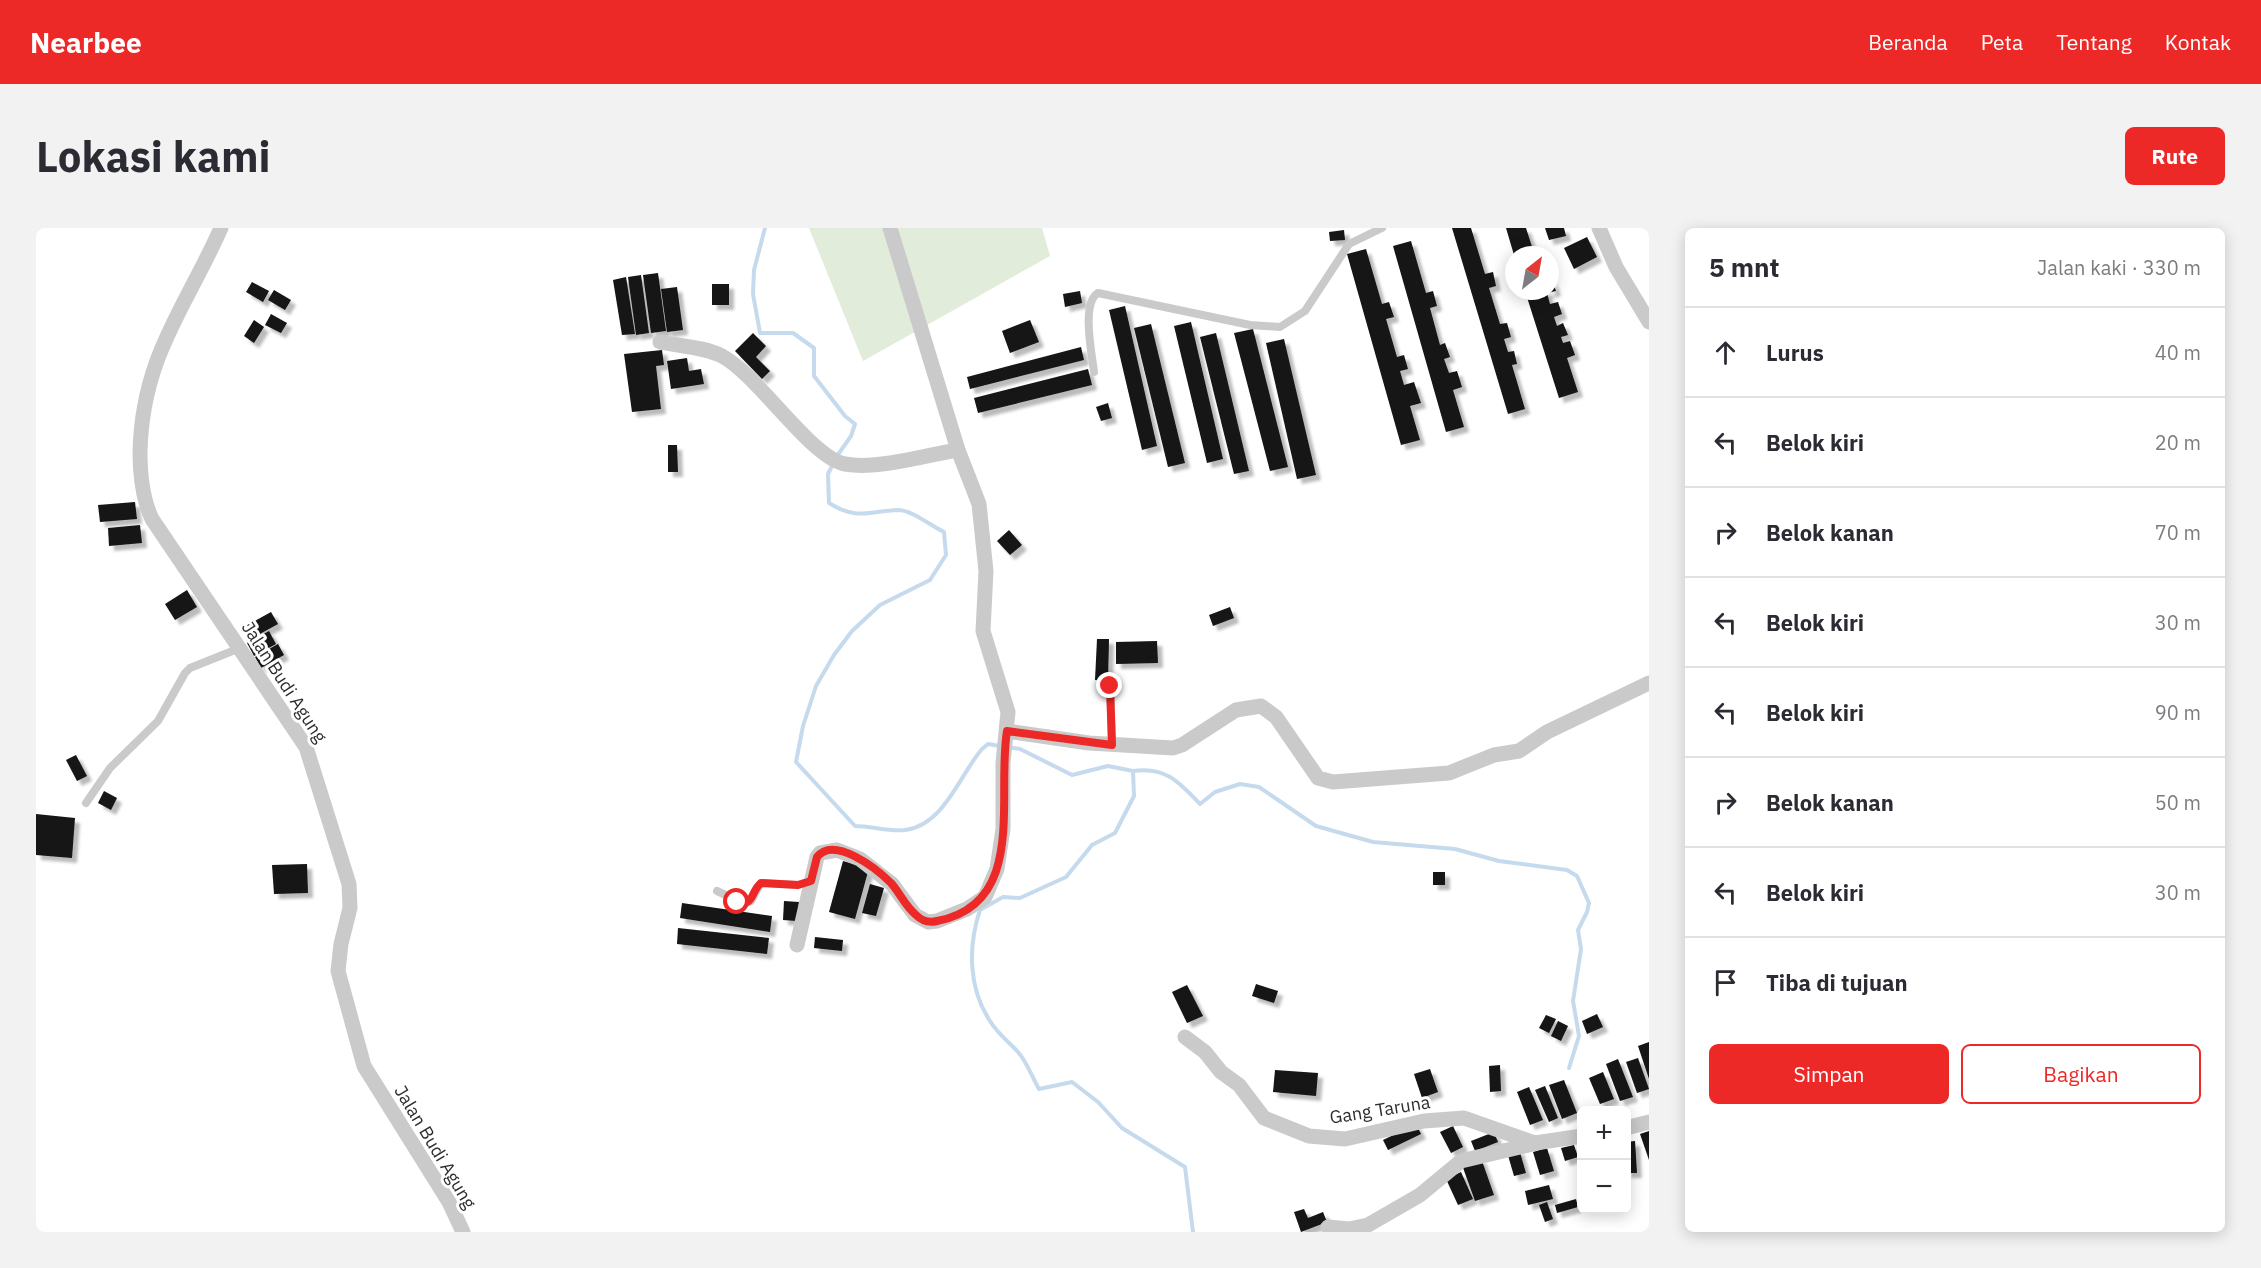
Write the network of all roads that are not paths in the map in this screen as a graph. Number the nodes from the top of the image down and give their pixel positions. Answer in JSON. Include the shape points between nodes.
{"nodes":[{"id":1,"x":221,"y":228,"type":"edge"},
{"id":2,"x":890,"y":228,"type":"edge"},
{"id":3,"x":1382,"y":228,"type":"edge"},
{"id":4,"x":1599,"y":228,"type":"edge"},
{"id":5,"x":1649,"y":322,"type":"edge"},
{"id":6,"x":660,"y":342,"type":"dead end"},
{"id":7,"x":1094,"y":372,"type":"dead end"},
{"id":8,"x":958,"y":450,"type":"junction"},
{"id":9,"x":240,"y":648,"type":"junction"},
{"id":10,"x":1649,"y":683,"type":"edge"},
{"id":11,"x":1110,"y":686,"type":"dead end"},
{"id":12,"x":1006,"y":735,"type":"junction"},
{"id":13,"x":1112,"y":745,"type":"junction"},
{"id":14,"x":86,"y":803,"type":"dead end"},
{"id":15,"x":811,"y":881,"type":"junction"},
{"id":16,"x":717,"y":891,"type":"dead end"},
{"id":17,"x":797,"y":945,"type":"dead end"},
{"id":18,"x":1185,"y":1037,"type":"dead end"},
{"id":19,"x":1649,"y":1122,"type":"edge"},
{"id":20,"x":1631,"y":1127,"type":"edge"},
{"id":21,"x":1577,"y":1137,"type":"edge"},
{"id":22,"x":1535,"y":1143,"type":"junction"},
{"id":23,"x":1328,"y":1227,"type":"dead end"},
{"id":24,"x":463,"y":1232,"type":"edge"}],
"edges":[{"from":1,"to":9,"type":"street","name":"Jalan Budi Agung","via":[[162,342],[150,376],[141,426],[140,461],[143,494],[152,519]]},
{"from":2,"to":8,"type":"street"},
{"from":3,"to":7,"type":"lane","via":[[1349,244],[1305,312],[1280,327],[1250,325],[1102,293],[1095,295],[1089,316]]},
{"from":4,"to":5,"type":"street","via":[[1616,267]]},
{"from":6,"to":8,"type":"street","via":[[722,356],[829,457],[844,464],[878,463]]},
{"from":8,"to":12,"type":"street","via":[[977,496],[983,524],[984,631],[1006,702]]},
{"from":9,"to":14,"type":"lane","via":[[185,673],[158,721],[110,768]]},
{"from":9,"to":24,"type":"street","name":"Jalan Budi Agung","via":[[306,747],[345,867],[350,908],[338,971],[364,1066],[449,1202]]},
{"from":10,"to":13,"type":"street","via":[[1547,732],[1519,751],[1494,755],[1438,775],[1327,782],[1314,775],[1276,717],[1261,706],[1236,710],[1178,747]]},
{"from":11,"to":13,"type":"lane"},
{"from":12,"to":13,"type":"street"},
{"from":12,"to":15,"type":"street","via":[[1005,807],[998,859],[992,883],[978,903],[928,922],[915,915],[882,875],[860,859],[837,850],[820,853]]},
{"from":15,"to":16,"type":"lane","via":[[798,885],[761,883],[745,904]]},
{"from":15,"to":17,"type":"street"},
{"from":18,"to":22,"type":"street","name":"Gang Taruna","via":[[1239,1085],[1264,1118],[1309,1136],[1345,1139],[1425,1121],[1464,1119]]},
{"from":19,"to":20,"type":"street"},
{"from":21,"to":22,"type":"street","name":"Gang Taruna"},
{"from":22,"to":23,"type":"street","via":[[1461,1161],[1420,1195],[1368,1225],[1349,1230]]}]}
